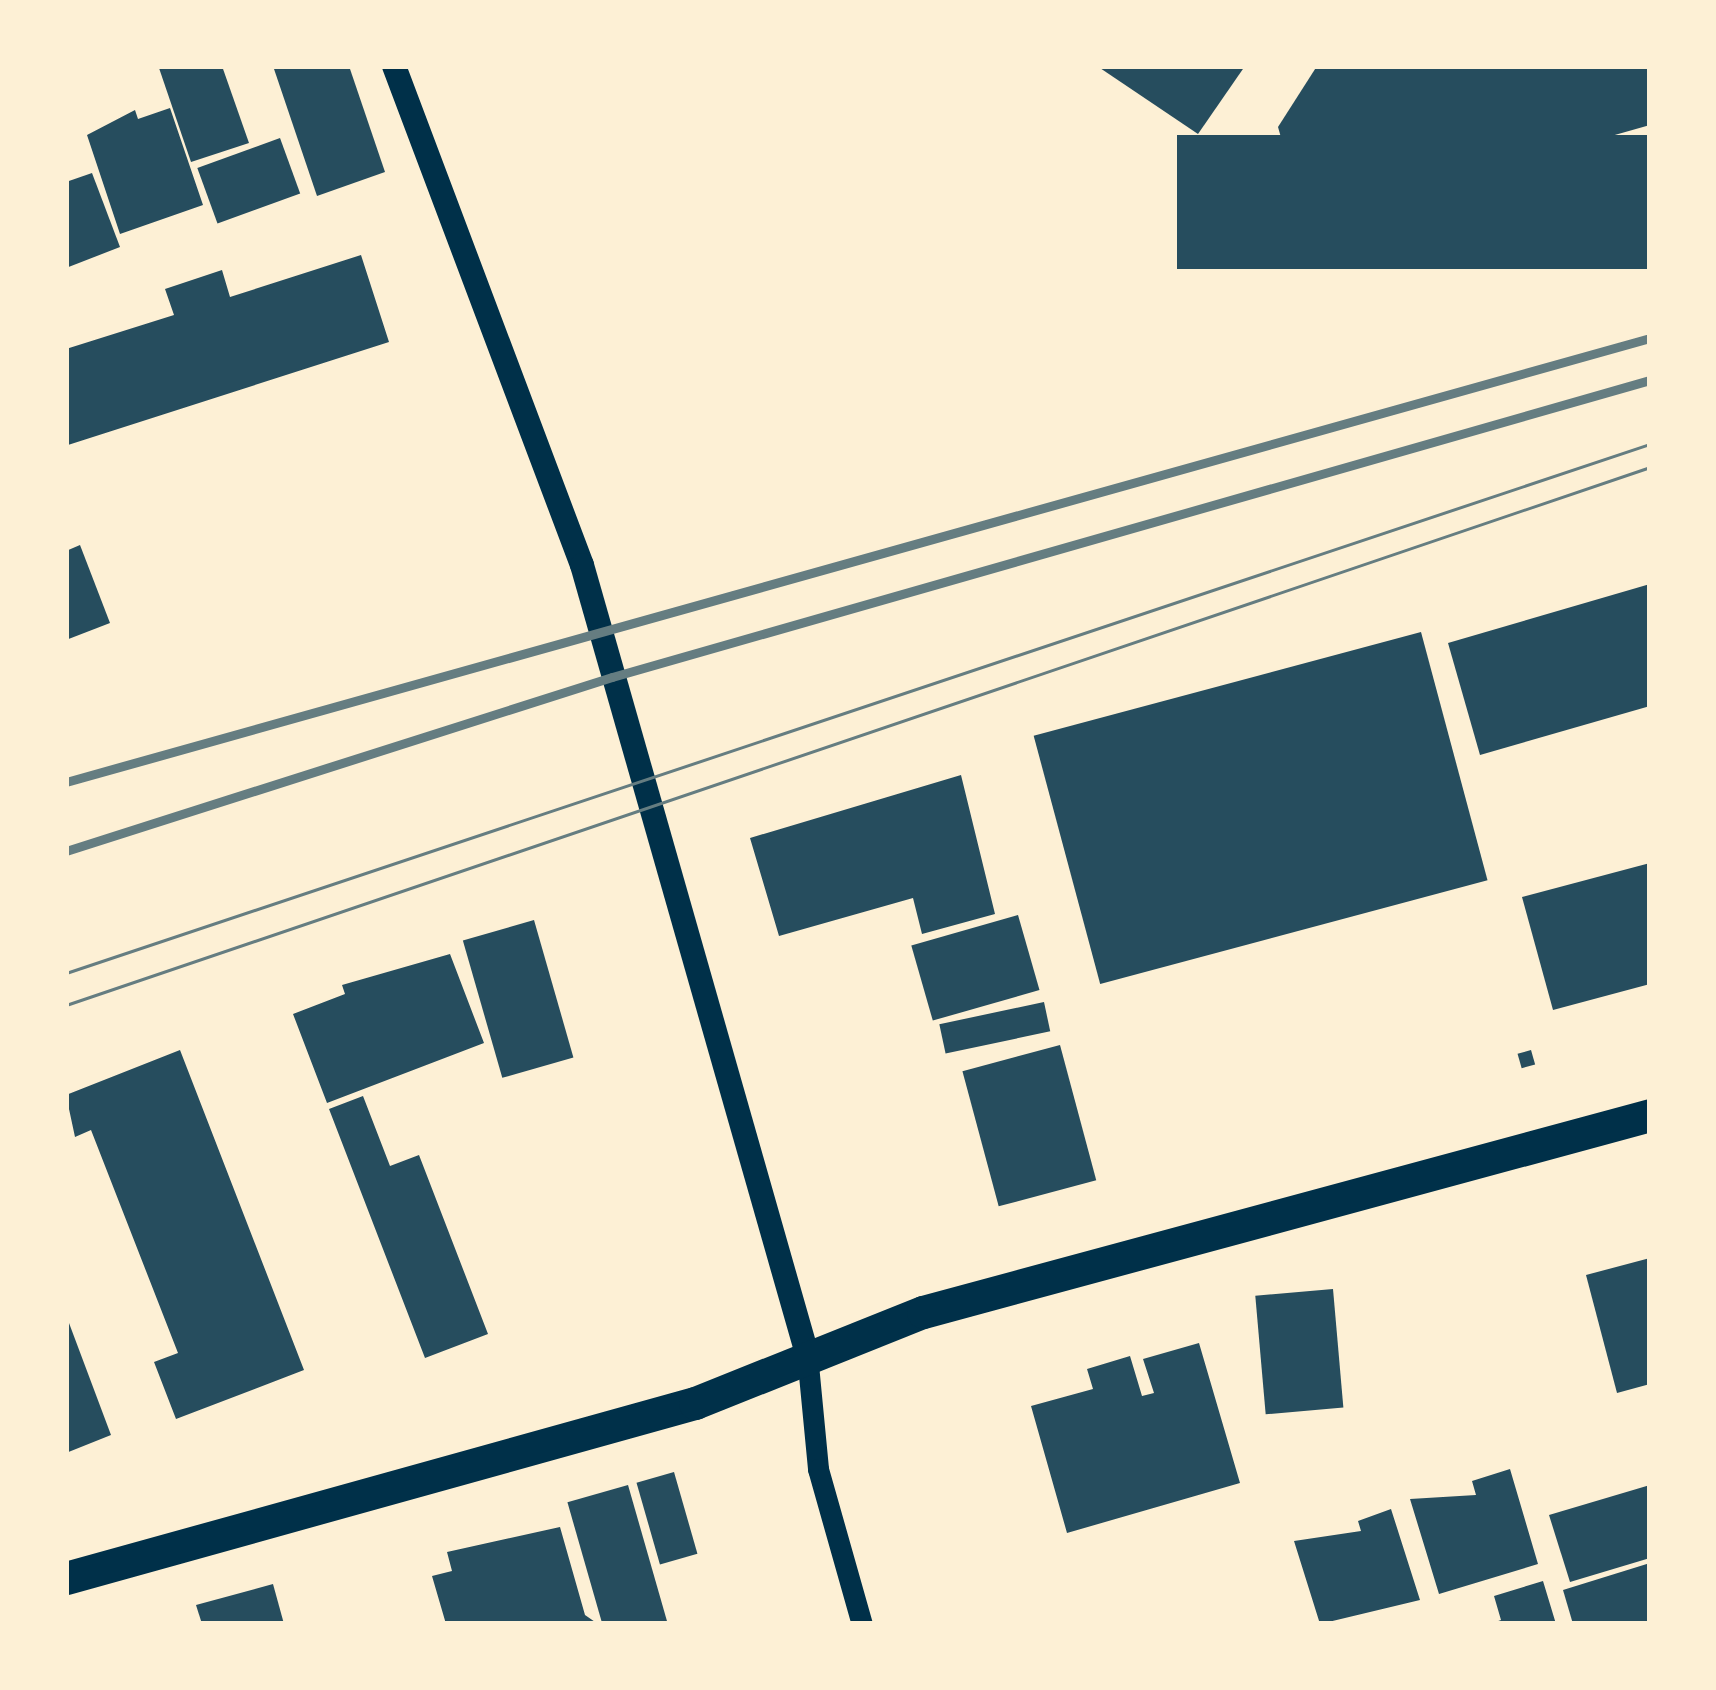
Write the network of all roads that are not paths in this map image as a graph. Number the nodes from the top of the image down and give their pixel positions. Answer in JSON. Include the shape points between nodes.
{"nodes":[{"id":1,"x":394,"y":66,"type":"edge"},
{"id":2,"x":1650,"y":1115,"type":"edge"},
{"id":3,"x":806,"y":1354,"type":"junction"},
{"id":4,"x":66,"y":1578,"type":"edge"},
{"id":5,"x":862,"y":1624,"type":"edge"}],
"edges":[{"from":1,"to":3,"type":"main road","via":[[582,565]]},
{"from":2,"to":3,"type":"highway","via":[[1208,1230]]},
{"from":3,"to":4,"type":"highway","via":[[695,1403]]},
{"from":3,"to":5,"type":"street","via":[[818,1469]]}]}
